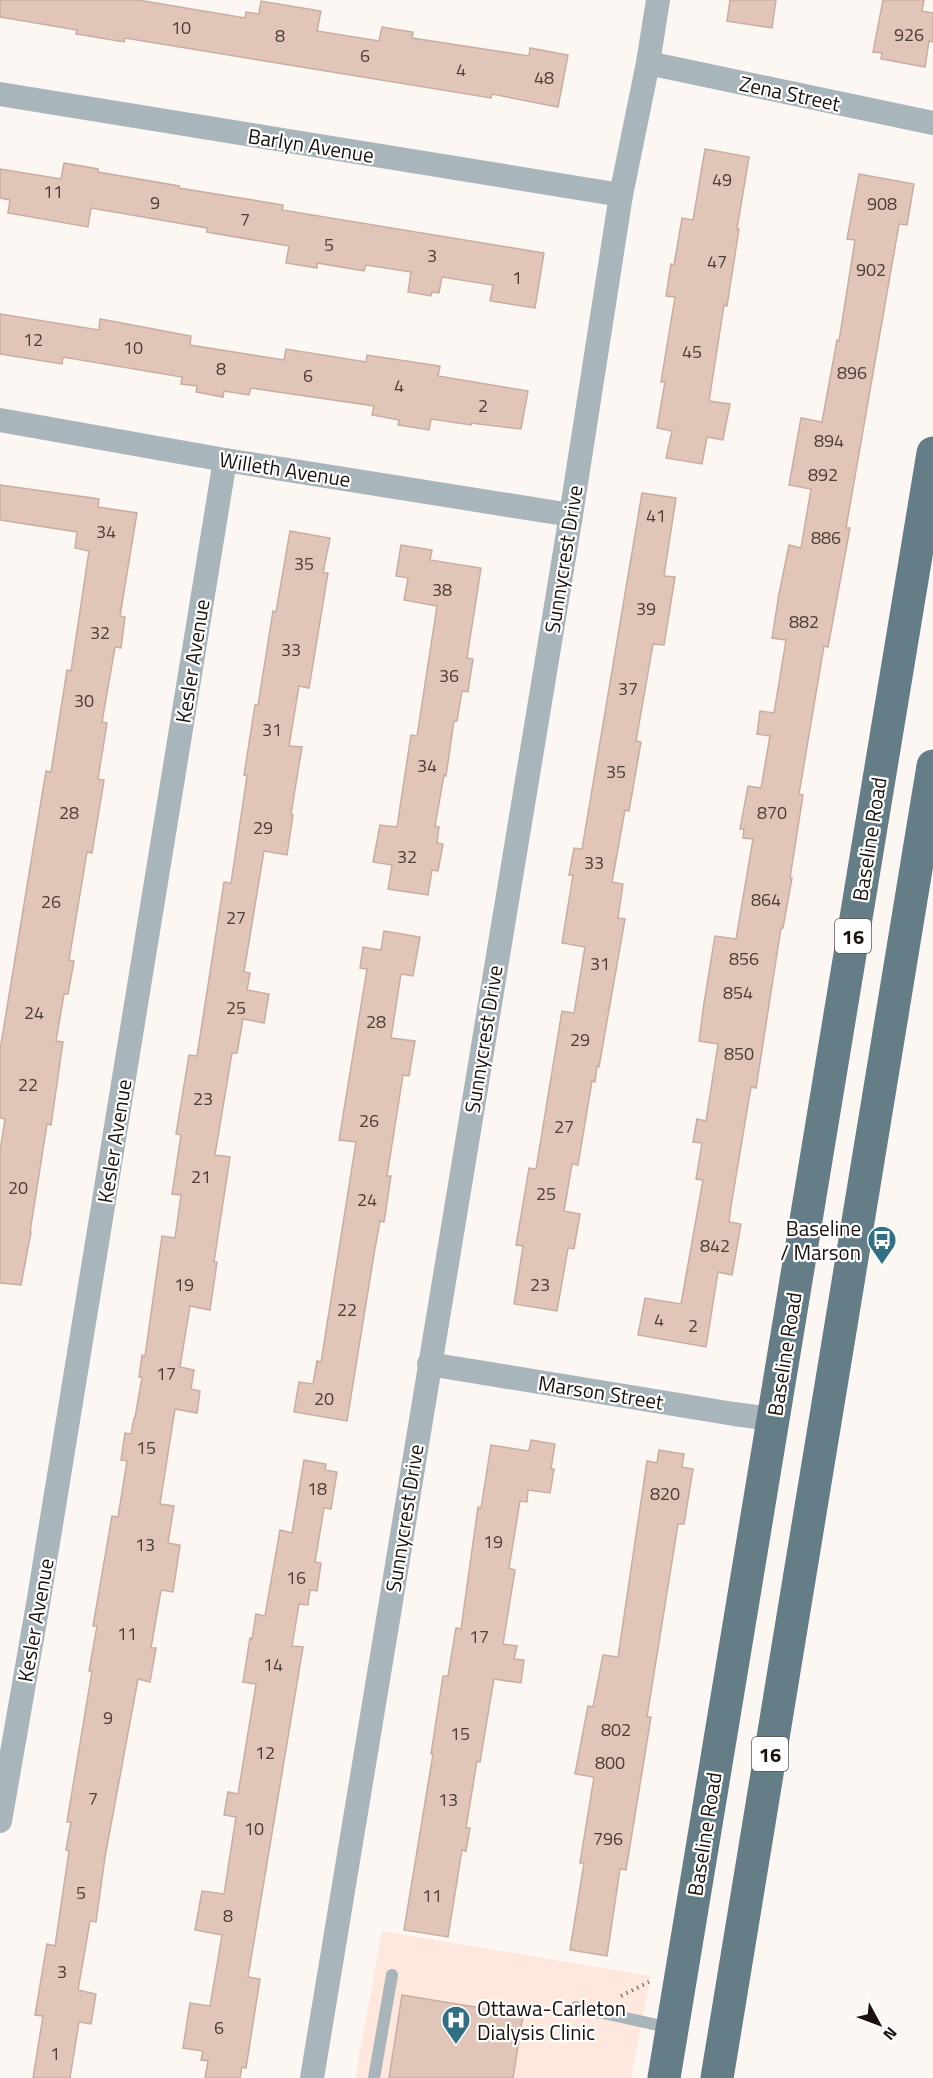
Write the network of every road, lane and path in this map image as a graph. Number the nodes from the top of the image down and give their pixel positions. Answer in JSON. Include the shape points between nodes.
{"nodes":[{"id":1,"x":658,"y":0,"type":"edge"},
{"id":2,"x":648,"y":63,"type":"junction"},
{"id":3,"x":0,"y":94,"type":"edge"},
{"id":4,"x":933,"y":123,"type":"edge"},
{"id":5,"x":621,"y":195,"type":"junction"},
{"id":6,"x":0,"y":420,"type":"edge"},
{"id":7,"x":933,"y":453,"type":"edge"},
{"id":8,"x":225,"y":460,"type":"junction"},
{"id":9,"x":571,"y":515,"type":"junction"},
{"id":10,"x":933,"y":766,"type":"edge"},
{"id":11,"x":429,"y":1364,"type":"junction"},
{"id":12,"x":773,"y":1419,"type":"junction"},
{"id":13,"x":0,"y":1821,"type":"edge"},
{"id":14,"x":392,"y":1975,"type":"dead end"},
{"id":15,"x":655,"y":1978,"type":"dead end"},
{"id":16,"x":576,"y":2007,"type":"dead end"},
{"id":17,"x":602,"y":2013,"type":"junction"},
{"id":18,"x":672,"y":2028,"type":"junction"},
{"id":19,"x":312,"y":2078,"type":"edge"},
{"id":20,"x":374,"y":2078,"type":"edge"},
{"id":21,"x":664,"y":2078,"type":"edge"},
{"id":22,"x":717,"y":2078,"type":"edge"}],
"edges":[{"from":1,"to":2,"type":"street","name":"Sunnycrest Drive"},
{"from":2,"to":4,"type":"street","name":"Zena Street"},
{"from":2,"to":5,"type":"street","name":"Sunnycrest Drive"},
{"from":3,"to":5,"type":"street","name":"Barlyn Avenue"},
{"from":5,"to":9,"type":"street","name":"Sunnycrest Drive"},
{"from":6,"to":8,"type":"street","name":"Willeth Avenue"},
{"from":7,"to":12,"type":"main road","name":"Baseline Road","number":"16"},
{"from":8,"to":9,"type":"street","name":"Willeth Avenue"},
{"from":8,"to":13,"type":"street","name":"Kesler Avenue"},
{"from":9,"to":11,"type":"street","name":"Sunnycrest Drive"},
{"from":10,"to":22,"type":"main road","number":"16"},
{"from":11,"to":12,"type":"street","name":"Marson Street"},
{"from":11,"to":19,"type":"street","name":"Sunnycrest Drive"},
{"from":12,"to":18,"type":"main road","name":"Baseline Road","number":"16"},
{"from":14,"to":20,"type":"lane"},
{"from":15,"to":17,"type":"path","via":[[614,2000]]},
{"from":16,"to":17,"type":"lane"},
{"from":17,"to":18,"type":"lane"},
{"from":18,"to":21,"type":"main road","name":"Baseline Road","number":"16"}]}
